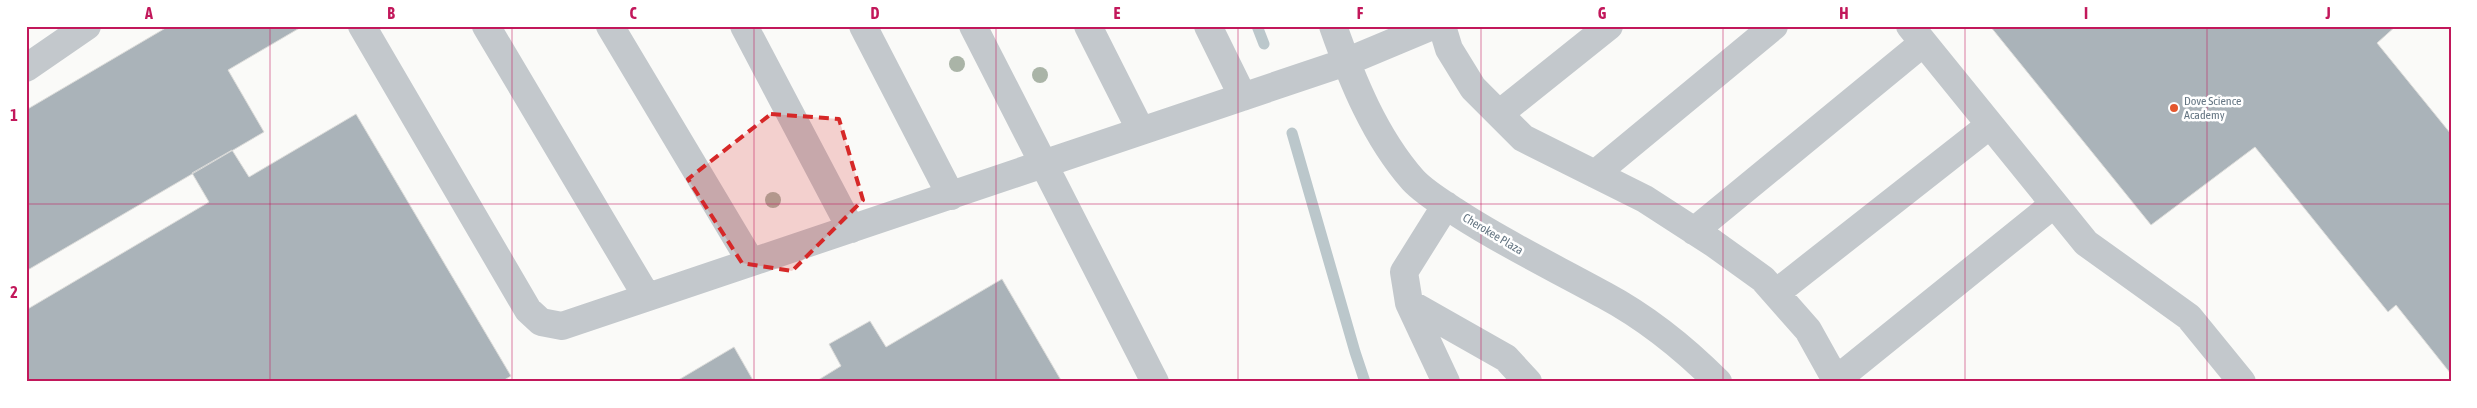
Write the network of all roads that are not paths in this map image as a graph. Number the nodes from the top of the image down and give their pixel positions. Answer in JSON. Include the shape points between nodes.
{"nodes":[{"id":1,"x":87,"y":26,"type":"edge"},
{"id":2,"x":362,"y":26,"type":"edge"},
{"id":3,"x":486,"y":26,"type":"edge"},
{"id":4,"x":610,"y":26,"type":"edge"},
{"id":5,"x":744,"y":26,"type":"edge"},
{"id":6,"x":863,"y":26,"type":"edge"},
{"id":7,"x":973,"y":26,"type":"edge"},
{"id":8,"x":1088,"y":26,"type":"edge"},
{"id":9,"x":1208,"y":26,"type":"edge"},
{"id":10,"x":1334,"y":26,"type":"edge"},
{"id":11,"x":1432,"y":26,"type":"edge"},
{"id":12,"x":1442,"y":26,"type":"edge"},
{"id":13,"x":1609,"y":26,"type":"edge"},
{"id":14,"x":1774,"y":26,"type":"edge"},
{"id":15,"x":1917,"y":34,"type":"edge"},
{"id":16,"x":1346,"y":62,"type":"junction"},
{"id":17,"x":26,"y":68,"type":"edge"},
{"id":18,"x":1243,"y":97,"type":"junction"},
{"id":19,"x":1499,"y":114,"type":"junction"},
{"id":20,"x":1990,"y":125,"type":"junction"},
{"id":21,"x":1141,"y":131,"type":"junction"},
{"id":22,"x":1043,"y":164,"type":"junction"},
{"id":23,"x":1594,"y":174,"type":"junction"},
{"id":24,"x":951,"y":196,"type":"junction"},
{"id":25,"x":2054,"y":204,"type":"junction"},
{"id":26,"x":1446,"y":205,"type":"junction"},
{"id":27,"x":851,"y":229,"type":"junction"},
{"id":28,"x":1694,"y":231,"type":"junction"},
{"id":29,"x":752,"y":262,"type":"junction"},
{"id":30,"x":1776,"y":293,"type":"junction"},
{"id":31,"x":647,"y":297,"type":"junction"},
{"id":32,"x":1409,"y":303,"type":"junction"},
{"id":33,"x":1837,"y":381,"type":"edge"},
{"id":34,"x":1155,"y":382,"type":"edge"},
{"id":35,"x":1446,"y":382,"type":"edge"},
{"id":36,"x":1528,"y":382,"type":"edge"},
{"id":37,"x":1718,"y":382,"type":"edge"},
{"id":38,"x":2242,"y":382,"type":"edge"}],
"edges":[{"from":1,"to":17,"type":"street"},
{"from":2,"to":31,"type":"street","via":[[528,310],[541,322],[562,326]]},
{"from":3,"to":31,"type":"street"},
{"from":4,"to":29,"type":"street"},
{"from":5,"to":27,"type":"street"},
{"from":6,"to":24,"type":"street"},
{"from":7,"to":22,"type":"street"},
{"from":8,"to":21,"type":"street"},
{"from":9,"to":18,"type":"street"},
{"from":10,"to":16,"type":"street","name":"Cherokee Plaza"},
{"from":11,"to":16,"type":"street"},
{"from":12,"to":19,"type":"street","via":[[1449,49],[1473,88]]},
{"from":13,"to":19,"type":"street"},
{"from":14,"to":23,"type":"street"},
{"from":15,"to":20,"type":"street"},
{"from":15,"to":28,"type":"street"},
{"from":16,"to":18,"type":"street"},
{"from":16,"to":26,"type":"street","name":"Cherokee Plaza","via":[[1378,131],[1394,157],[1415,182]]},
{"from":18,"to":21,"type":"street"},
{"from":19,"to":23,"type":"street","via":[[1523,138]]},
{"from":20,"to":25,"type":"street"},
{"from":20,"to":30,"type":"street"},
{"from":21,"to":22,"type":"street"},
{"from":22,"to":24,"type":"street"},
{"from":22,"to":34,"type":"street"},
{"from":23,"to":28,"type":"street","via":[[1645,199]]},
{"from":24,"to":27,"type":"street"},
{"from":25,"to":33,"type":"street"},
{"from":25,"to":38,"type":"street","via":[[2086,243],[2188,318]]},
{"from":26,"to":32,"type":"street","via":[[1404,272]]},
{"from":26,"to":37,"type":"street","name":"Cherokee Plaza","via":[[1494,236],[1651,324],[1691,355]]},
{"from":27,"to":29,"type":"street"},
{"from":28,"to":30,"type":"street","via":[[1763,279]]},
{"from":29,"to":31,"type":"street"},
{"from":30,"to":33,"type":"street","via":[[1808,330]]},
{"from":32,"to":35,"type":"street"},
{"from":32,"to":36,"type":"street","via":[[1506,358]]}]}
